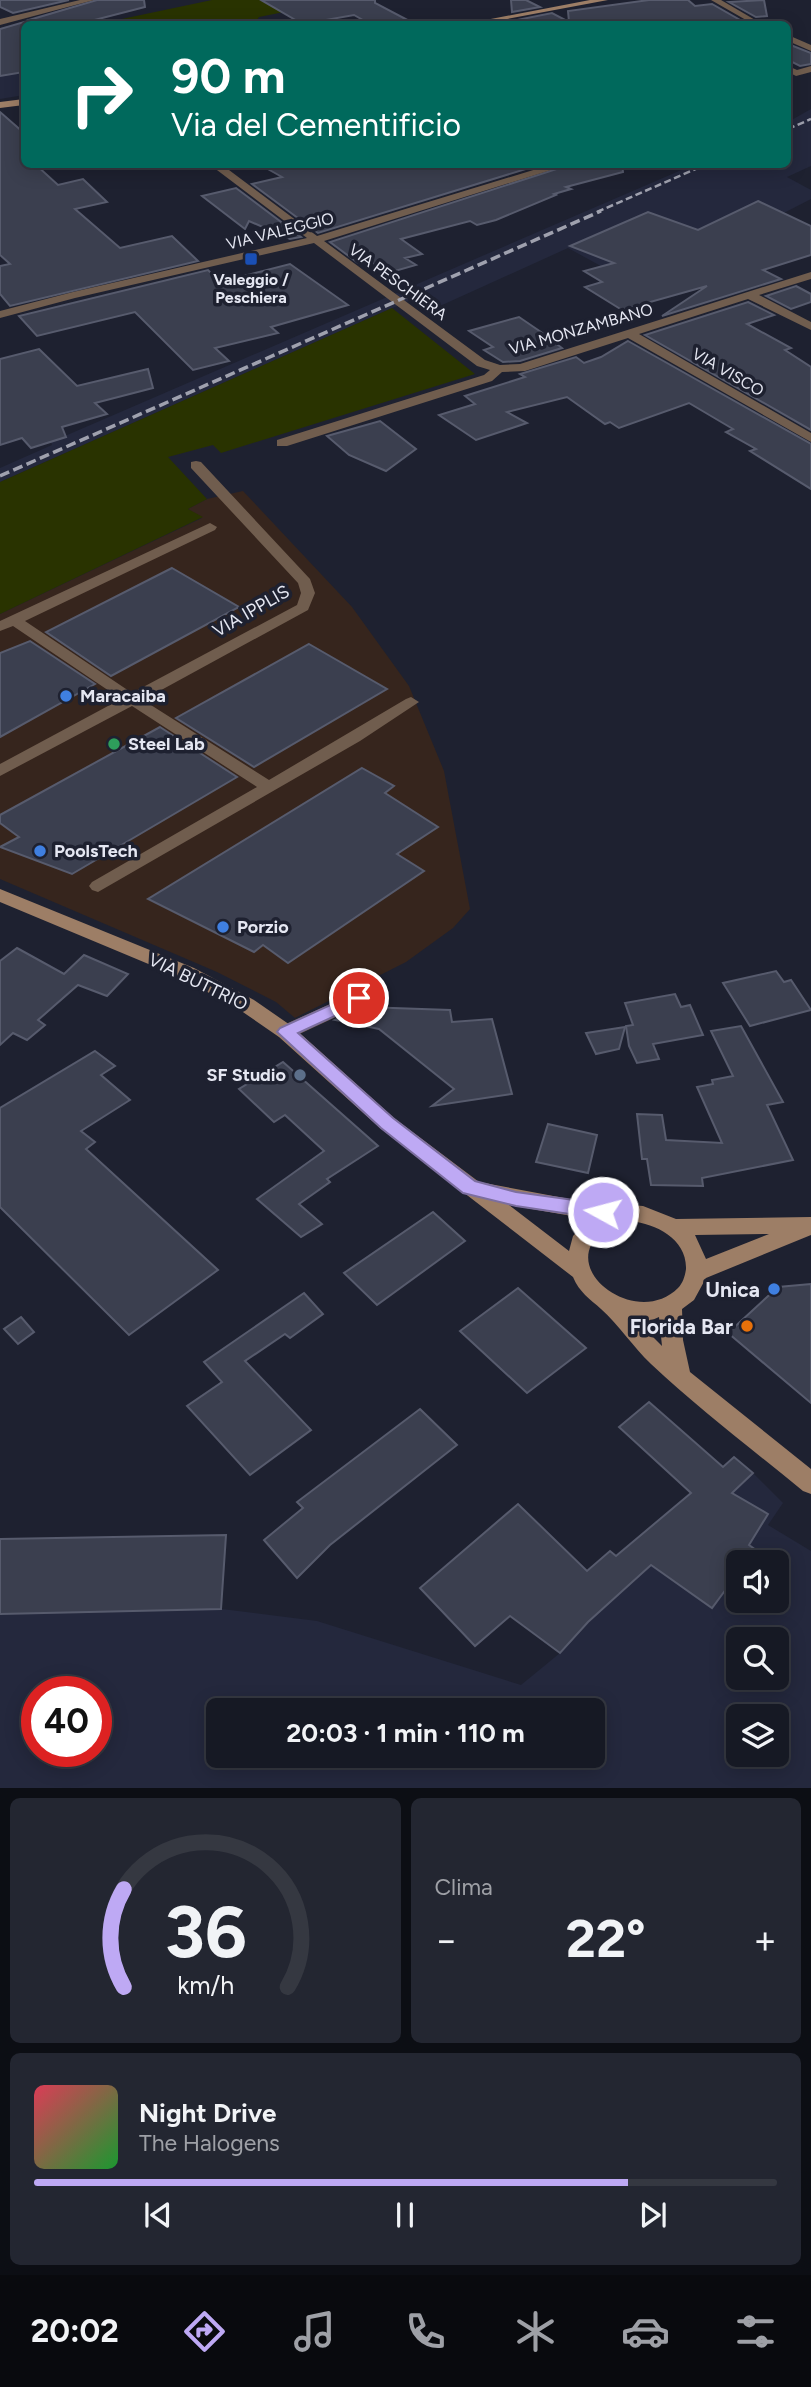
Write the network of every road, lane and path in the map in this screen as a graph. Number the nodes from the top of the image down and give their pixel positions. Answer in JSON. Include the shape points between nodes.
{"nodes":[{"id":1,"x":604,"y":0,"type":"edge"},
{"id":2,"x":715,"y":0,"type":"edge"},
{"id":3,"x":84,"y":1,"type":"edge"},
{"id":4,"x":486,"y":21,"type":"edge"},
{"id":5,"x":752,"y":21,"type":"edge"},
{"id":6,"x":0,"y":22,"type":"edge"},
{"id":7,"x":791,"y":39,"type":"edge"},
{"id":8,"x":811,"y":48,"type":"edge"},
{"id":9,"x":811,"y":69,"type":"edge"},
{"id":10,"x":791,"y":70,"type":"edge"},
{"id":11,"x":21,"y":102,"type":"edge"},
{"id":12,"x":0,"y":106,"type":"edge"},
{"id":13,"x":219,"y":168,"type":"edge"},
{"id":14,"x":552,"y":168,"type":"edge"},
{"id":15,"x":314,"y":240,"type":"junction"},
{"id":16,"x":811,"y":275,"type":"edge"},
{"id":17,"x":749,"y":295,"type":"junction"},
{"id":18,"x":0,"y":315,"type":"edge"},
{"id":19,"x":811,"y":327,"type":"edge"},
{"id":20,"x":630,"y":334,"type":"junction"},
{"id":21,"x":499,"y":369,"type":"junction"},
{"id":22,"x":811,"y":438,"type":"edge"},
{"id":23,"x":282,"y":443,"type":"dead end"},
{"id":24,"x":196,"y":465,"type":"dead end"},
{"id":25,"x":210,"y":527,"type":"dead end"},
{"id":26,"x":7,"y":624,"type":"edge"},
{"id":27,"x":131,"y":699,"type":"junction"},
{"id":28,"x":411,"y":702,"type":"dead end"},
{"id":29,"x":0,"y":771,"type":"edge"},
{"id":30,"x":269,"y":787,"type":"junction"},
{"id":31,"x":98,"y":886,"type":"dead end"},
{"id":32,"x":0,"y":895,"type":"edge"},
{"id":33,"x":359,"y":998,"type":"dead end"},
{"id":34,"x":286,"y":1032,"type":"junction"},
{"id":35,"x":470,"y":1187,"type":"junction"},
{"id":36,"x":625,"y":1214,"type":"junction"},
{"id":37,"x":811,"y":1226,"type":"edge"},
{"id":38,"x":673,"y":1227,"type":"junction"},
{"id":39,"x":578,"y":1270,"type":"junction"},
{"id":40,"x":696,"y":1272,"type":"junction"},
{"id":41,"x":610,"y":1304,"type":"junction"},
{"id":42,"x":671,"y":1305,"type":"junction"},
{"id":43,"x":680,"y":1375,"type":"junction"},
{"id":44,"x":811,"y":1483,"type":"edge"}],
"edges":[{"from":1,"to":4,"type":"street"},
{"from":2,"to":5,"type":"street"},
{"from":3,"to":6,"type":"street"},
{"from":7,"to":8,"type":"street"},
{"from":9,"to":10,"type":"street"},
{"from":11,"to":12,"type":"street"},
{"from":13,"to":15,"type":"street","name":"VIA PESCHIERA"},
{"from":14,"to":15,"type":"street","name":"VIA VALEGGIO"},
{"from":15,"to":18,"type":"street","name":"VIA VALEGGIO"},
{"from":15,"to":21,"type":"street","name":"VIA PESCHIERA","via":[[481,363]]},
{"from":16,"to":17,"type":"street","name":"VIA MONZAMBANO"},
{"from":17,"to":19,"type":"street"},
{"from":17,"to":20,"type":"street","name":"VIA MONZAMBANO"},
{"from":20,"to":21,"type":"street","name":"VIA MONZAMBANO","via":[[522,368]]},
{"from":20,"to":22,"type":"street","name":"VIA VISCO"},
{"from":21,"to":23,"type":"street","name":"VIA MONZAMBANO","via":[[488,378]]},
{"from":24,"to":27,"type":"street","name":"VIA IPPLIS","via":[[301,577],[307,586],[307,600],[295,612]]},
{"from":25,"to":26,"type":"street"},
{"from":26,"to":27,"type":"street"},
{"from":27,"to":29,"type":"street","name":"VIA IPPLIS"},
{"from":27,"to":30,"type":"street"},
{"from":28,"to":30,"type":"street"},
{"from":30,"to":31,"type":"street"},
{"from":32,"to":34,"type":"street","name":"VIA BUTTRIO","via":[[188,973]]},
{"from":33,"to":34,"type":"street"},
{"from":34,"to":35,"type":"street","name":"VIA BUTTRIO","via":[[387,1123]]},
{"from":35,"to":36,"type":"street","name":"VIA BUTTRIO","via":[[527,1201]]},
{"from":35,"to":39,"type":"street","name":"VIA BUTTRIO"},
{"from":36,"to":38,"type":"street","name":"VIA BUTTRIO","via":[[655,1218]]},
{"from":36,"to":39,"type":"street","via":[[603,1220],[583,1236],[577,1252]]},
{"from":37,"to":38,"type":"street","name":"VIA BUTTRIO"},
{"from":37,"to":40,"type":"street"},
{"from":38,"to":40,"type":"street","via":[[692,1248]]},
{"from":39,"to":41,"type":"street","name":"VIA BUTTRIO","via":[[586,1285]]},
{"from":40,"to":42,"type":"street","via":[[684,1297]]},
{"from":41,"to":42,"type":"street","name":"VIA BUTTRIO","via":[[643,1312]]},
{"from":41,"to":43,"type":"street","name":"VIA BUTTRIO"},
{"from":42,"to":43,"type":"street","via":[[671,1343]]},
{"from":43,"to":44,"type":"street","name":"VIA BUTTRIO"}]}
